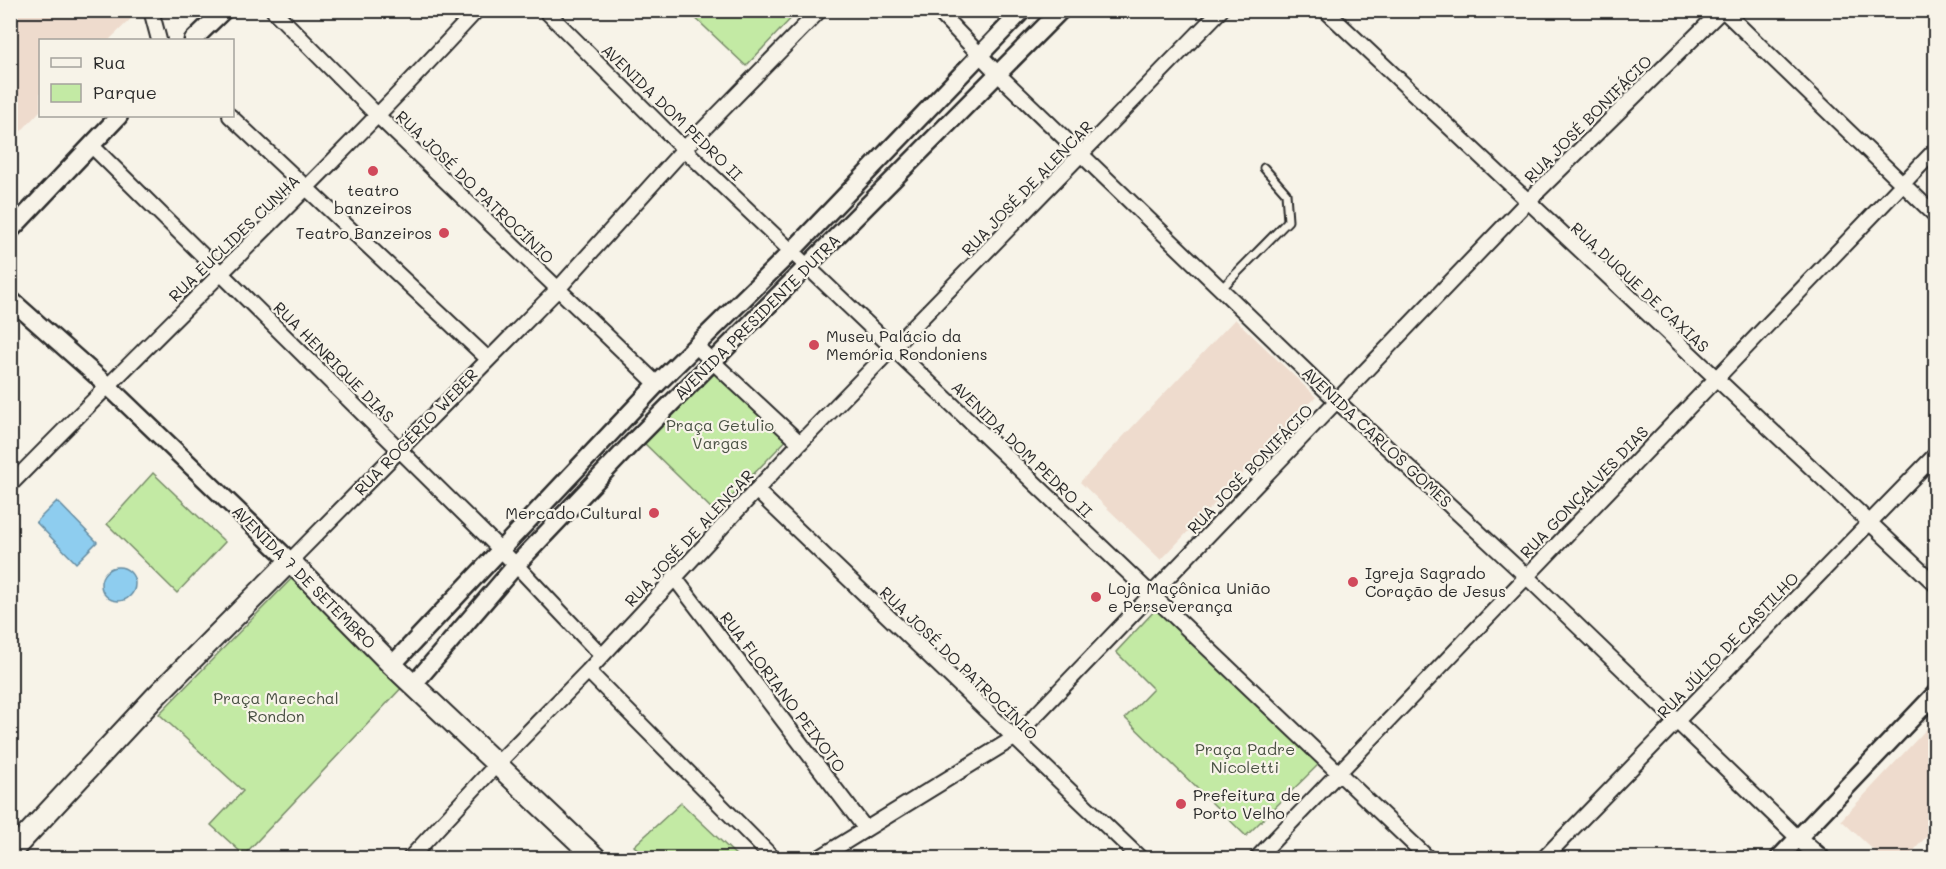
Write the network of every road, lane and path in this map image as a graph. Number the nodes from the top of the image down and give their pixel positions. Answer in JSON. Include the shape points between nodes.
{"nodes":[{"id":1,"x":151,"y":10,"type":"edge"},
{"id":2,"x":224,"y":10,"type":"edge"},
{"id":3,"x":273,"y":10,"type":"edge"},
{"id":4,"x":477,"y":10,"type":"edge"},
{"id":5,"x":544,"y":10,"type":"edge"},
{"id":6,"x":820,"y":10,"type":"edge"},
{"id":7,"x":937,"y":10,"type":"edge"},
{"id":8,"x":1023,"y":10,"type":"edge"},
{"id":9,"x":1061,"y":10,"type":"edge"},
{"id":10,"x":1221,"y":10,"type":"edge"},
{"id":11,"x":1325,"y":10,"type":"edge"},
{"id":12,"x":1722,"y":10,"type":"edge"},
{"id":13,"x":159,"y":39,"type":"edge"},
{"id":14,"x":194,"y":39,"type":"edge"},
{"id":15,"x":980,"y":53,"type":"junction"},
{"id":16,"x":999,"y":75,"type":"junction"},
{"id":17,"x":118,"y":117,"type":"edge"},
{"id":18,"x":231,"y":117,"type":"edge"},
{"id":19,"x":379,"y":117,"type":"junction"},
{"id":20,"x":91,"y":145,"type":"junction"},
{"id":21,"x":684,"y":148,"type":"junction"},
{"id":22,"x":1935,"y":149,"type":"edge"},
{"id":23,"x":1083,"y":156,"type":"junction"},
{"id":24,"x":1264,"y":168,"type":"dead end"},
{"id":25,"x":1902,"y":184,"type":"junction"},
{"id":26,"x":308,"y":189,"type":"junction"},
{"id":27,"x":1527,"y":202,"type":"junction"},
{"id":28,"x":1935,"y":216,"type":"edge"},
{"id":29,"x":10,"y":231,"type":"edge"},
{"id":30,"x":792,"y":251,"type":"junction"},
{"id":31,"x":807,"y":267,"type":"junction"},
{"id":32,"x":223,"y":272,"type":"junction"},
{"id":33,"x":1221,"y":289,"type":"junction"},
{"id":34,"x":557,"y":290,"type":"junction"},
{"id":35,"x":10,"y":299,"type":"edge"},
{"id":36,"x":696,"y":346,"type":"junction"},
{"id":37,"x":894,"y":349,"type":"junction"},
{"id":38,"x":487,"y":358,"type":"junction"},
{"id":39,"x":712,"y":361,"type":"junction"},
{"id":40,"x":1714,"y":380,"type":"junction"},
{"id":41,"x":657,"y":384,"type":"junction"},
{"id":42,"x":108,"y":386,"type":"junction"},
{"id":43,"x":1338,"y":402,"type":"junction"},
{"id":44,"x":800,"y":443,"type":"junction"},
{"id":45,"x":398,"y":450,"type":"junction"},
{"id":46,"x":1935,"y":454,"type":"edge"},
{"id":47,"x":10,"y":485,"type":"edge"},
{"id":48,"x":756,"y":490,"type":"junction"},
{"id":49,"x":1868,"y":524,"type":"junction"},
{"id":50,"x":501,"y":550,"type":"junction"},
{"id":51,"x":290,"y":561,"type":"junction"},
{"id":52,"x":516,"y":565,"type":"junction"},
{"id":53,"x":674,"y":576,"type":"junction"},
{"id":54,"x":1527,"y":576,"type":"junction"},
{"id":55,"x":1935,"y":585,"type":"edge"},
{"id":56,"x":1150,"y":596,"type":"junction"},
{"id":57,"x":602,"y":656,"type":"junction"},
{"id":58,"x":392,"y":665,"type":"junction"},
{"id":59,"x":588,"y":671,"type":"junction"},
{"id":60,"x":413,"y":685,"type":"junction"},
{"id":61,"x":1935,"y":693,"type":"edge"},
{"id":62,"x":1676,"y":722,"type":"junction"},
{"id":63,"x":1014,"y":738,"type":"junction"},
{"id":64,"x":496,"y":765,"type":"junction"},
{"id":65,"x":1339,"y":774,"type":"junction"},
{"id":66,"x":866,"y":828,"type":"junction"},
{"id":67,"x":1798,"y":838,"type":"junction"},
{"id":68,"x":10,"y":853,"type":"edge"},
{"id":69,"x":411,"y":858,"type":"edge"},
{"id":70,"x":596,"y":858,"type":"edge"},
{"id":71,"x":773,"y":858,"type":"edge"},
{"id":72,"x":819,"y":858,"type":"edge"},
{"id":73,"x":1140,"y":858,"type":"edge"},
{"id":74,"x":1257,"y":858,"type":"edge"},
{"id":75,"x":1428,"y":858,"type":"edge"},
{"id":76,"x":1544,"y":858,"type":"edge"},
{"id":77,"x":1779,"y":858,"type":"edge"},
{"id":78,"x":1821,"y":858,"type":"edge"}],
"edges":[{"from":1,"to":13,"type":"street"},
{"from":2,"to":14,"type":"street"},
{"from":3,"to":19,"type":"street","name":"RUA JOSÉ DO PATROCÍNIO"},
{"from":4,"to":19,"type":"street","name":"RUA EUCLIDES CUNHA"},
{"from":5,"to":21,"type":"street","name":"AVENIDA DOM PEDRO II"},
{"from":6,"to":21,"type":"street","name":"RUA ROGÉRIO WEBER"},
{"from":7,"to":15,"type":"street","name":"AVENIDA CARLOS GOMES"},
{"from":8,"to":15,"type":"street","name":"AVENIDA PRESIDENTE DUTRA"},
{"from":9,"to":16,"type":"street","name":"AVENIDA PRESIDENTE DUTRA"},
{"from":10,"to":23,"type":"street","name":"RUA JOSÉ DE ALENCAR"},
{"from":11,"to":27,"type":"street","name":"RUA DUQUE DE CAXIAS"},
{"from":12,"to":25,"type":"street"},
{"from":12,"to":27,"type":"street","name":"RUA JOSÉ BONIFÁCIO"},
{"from":15,"to":16,"type":"street","name":"AVENIDA CARLOS GOMES"},
{"from":15,"to":30,"type":"street","name":"AVENIDA PRESIDENTE DUTRA"},
{"from":16,"to":23,"type":"street","name":"AVENIDA CARLOS GOMES"},
{"from":16,"to":31,"type":"street","name":"AVENIDA PRESIDENTE DUTRA"},
{"from":17,"to":20,"type":"street"},
{"from":18,"to":26,"type":"street"},
{"from":19,"to":26,"type":"street","name":"RUA EUCLIDES CUNHA"},
{"from":19,"to":34,"type":"street","name":"RUA JOSÉ DO PATROCÍNIO"},
{"from":20,"to":29,"type":"street"},
{"from":20,"to":32,"type":"street","name":"RUA HENRIQUE DIAS"},
{"from":21,"to":30,"type":"street","name":"AVENIDA DOM PEDRO II"},
{"from":21,"to":34,"type":"street","name":"RUA ROGÉRIO WEBER"},
{"from":22,"to":25,"type":"street","name":"RUA GONÇALVES DIAS"},
{"from":23,"to":33,"type":"street","name":"AVENIDA CARLOS GOMES"},
{"from":23,"to":37,"type":"street","name":"RUA JOSÉ DE ALENCAR"},
{"from":24,"to":33,"type":"lane","via":[[1286,193],[1288,221]]},
{"from":25,"to":28,"type":"street"},
{"from":25,"to":40,"type":"street","name":"RUA GONÇALVES DIAS"},
{"from":26,"to":32,"type":"street","name":"RUA EUCLIDES CUNHA"},
{"from":26,"to":38,"type":"street"},
{"from":27,"to":40,"type":"street","name":"RUA DUQUE DE CAXIAS"},
{"from":27,"to":43,"type":"street","name":"RUA JOSÉ BONIFÁCIO"},
{"from":30,"to":31,"type":"street","name":"AVENIDA DOM PEDRO II"},
{"from":30,"to":36,"type":"street","name":"AVENIDA PRESIDENTE DUTRA"},
{"from":31,"to":37,"type":"street","name":"AVENIDA DOM PEDRO II"},
{"from":31,"to":39,"type":"street","name":"AVENIDA PRESIDENTE DUTRA"},
{"from":32,"to":42,"type":"street","name":"RUA EUCLIDES CUNHA"},
{"from":32,"to":45,"type":"street","name":"RUA HENRIQUE DIAS"},
{"from":33,"to":43,"type":"street","name":"AVENIDA CARLOS GOMES"},
{"from":34,"to":38,"type":"street","name":"RUA ROGÉRIO WEBER"},
{"from":34,"to":41,"type":"street","name":"RUA JOSÉ DO PATROCÍNIO"},
{"from":35,"to":42,"type":"street","name":"AVENIDA 7 DE SETEMBRO"},
{"from":36,"to":39,"type":"street"},
{"from":36,"to":41,"type":"street","name":"AVENIDA PRESIDENTE DUTRA"},
{"from":37,"to":44,"type":"street","name":"RUA JOSÉ DE ALENCAR"},
{"from":37,"to":56,"type":"street","name":"AVENIDA DOM PEDRO II"},
{"from":38,"to":45,"type":"street","name":"RUA ROGÉRIO WEBER"},
{"from":39,"to":44,"type":"street"},
{"from":39,"to":52,"type":"street","name":"AVENIDA PRESIDENTE DUTRA"},
{"from":40,"to":49,"type":"street","name":"RUA DUQUE DE CAXIAS"},
{"from":40,"to":54,"type":"street","name":"RUA GONÇALVES DIAS"},
{"from":41,"to":50,"type":"street","name":"AVENIDA PRESIDENTE DUTRA"},
{"from":42,"to":47,"type":"street","name":"RUA EUCLIDES CUNHA"},
{"from":42,"to":51,"type":"street","name":"AVENIDA 7 DE SETEMBRO"},
{"from":43,"to":54,"type":"street","name":"AVENIDA CARLOS GOMES"},
{"from":43,"to":56,"type":"street","name":"RUA JOSÉ BONIFÁCIO"},
{"from":44,"to":48,"type":"street","name":"RUA JOSÉ DE ALENCAR"},
{"from":45,"to":50,"type":"street","name":"RUA HENRIQUE DIAS"},
{"from":45,"to":51,"type":"street","name":"RUA ROGÉRIO WEBER"},
{"from":46,"to":49,"type":"street","name":"RUA JÚLIO DE CASTILHO"},
{"from":48,"to":53,"type":"street","name":"RUA JOSÉ DE ALENCAR"},
{"from":48,"to":63,"type":"street","name":"RUA JOSÉ DO PATROCÍNIO"},
{"from":49,"to":55,"type":"street","name":"RUA DUQUE DE CAXIAS"},
{"from":49,"to":62,"type":"street","name":"RUA JÚLIO DE CASTILHO"},
{"from":50,"to":52,"type":"street","name":"RUA HENRIQUE DIAS"},
{"from":50,"to":58,"type":"street","name":"AVENIDA PRESIDENTE DUTRA"},
{"from":51,"to":58,"type":"main road","name":"AVENIDA 7 DE SETEMBRO"},
{"from":51,"to":68,"type":"main road","name":"RUA ROGÉRIO WEBER","via":[[155,697]]},
{"from":52,"to":57,"type":"street","name":"RUA HENRIQUE DIAS"},
{"from":52,"to":60,"type":"street","name":"AVENIDA PRESIDENTE DUTRA"},
{"from":53,"to":57,"type":"street","name":"RUA JOSÉ DE ALENCAR"},
{"from":53,"to":66,"type":"street","name":"RUA FLORIANO PEIXOTO"},
{"from":54,"to":62,"type":"street","name":"AVENIDA CARLOS GOMES"},
{"from":54,"to":65,"type":"street","name":"RUA GONÇALVES DIAS"},
{"from":56,"to":63,"type":"street","name":"RUA JOSÉ BONIFÁCIO"},
{"from":56,"to":65,"type":"street","name":"AVENIDA DOM PEDRO II"},
{"from":57,"to":59,"type":"street","name":"RUA JOSÉ DE ALENCAR"},
{"from":58,"to":60,"type":"main road","name":"AVENIDA 7 DE SETEMBRO"},
{"from":59,"to":64,"type":"street","name":"RUA JOSÉ DE ALENCAR"},
{"from":59,"to":71,"type":"street"},
{"from":60,"to":64,"type":"main road","name":"AVENIDA 7 DE SETEMBRO"},
{"from":61,"to":67,"type":"street"},
{"from":62,"to":67,"type":"street","name":"AVENIDA CARLOS GOMES"},
{"from":62,"to":76,"type":"street","name":"RUA JÚLIO DE CASTILHO"},
{"from":63,"to":66,"type":"street","name":"RUA JOSÉ BONIFÁCIO"},
{"from":63,"to":73,"type":"street","name":"RUA JOSÉ DO PATROCÍNIO"},
{"from":64,"to":69,"type":"street","name":"RUA JOSÉ DE ALENCAR"},
{"from":64,"to":70,"type":"main road","name":"AVENIDA 7 DE SETEMBRO"},
{"from":65,"to":74,"type":"street","name":"RUA GONÇALVES DIAS"},
{"from":65,"to":75,"type":"street","name":"AVENIDA DOM PEDRO II"},
{"from":66,"to":72,"type":"street","name":"RUA JOSÉ BONIFÁCIO"},
{"from":67,"to":77,"type":"street"},
{"from":67,"to":78,"type":"street","name":"AVENIDA CARLOS GOMES"}]}
